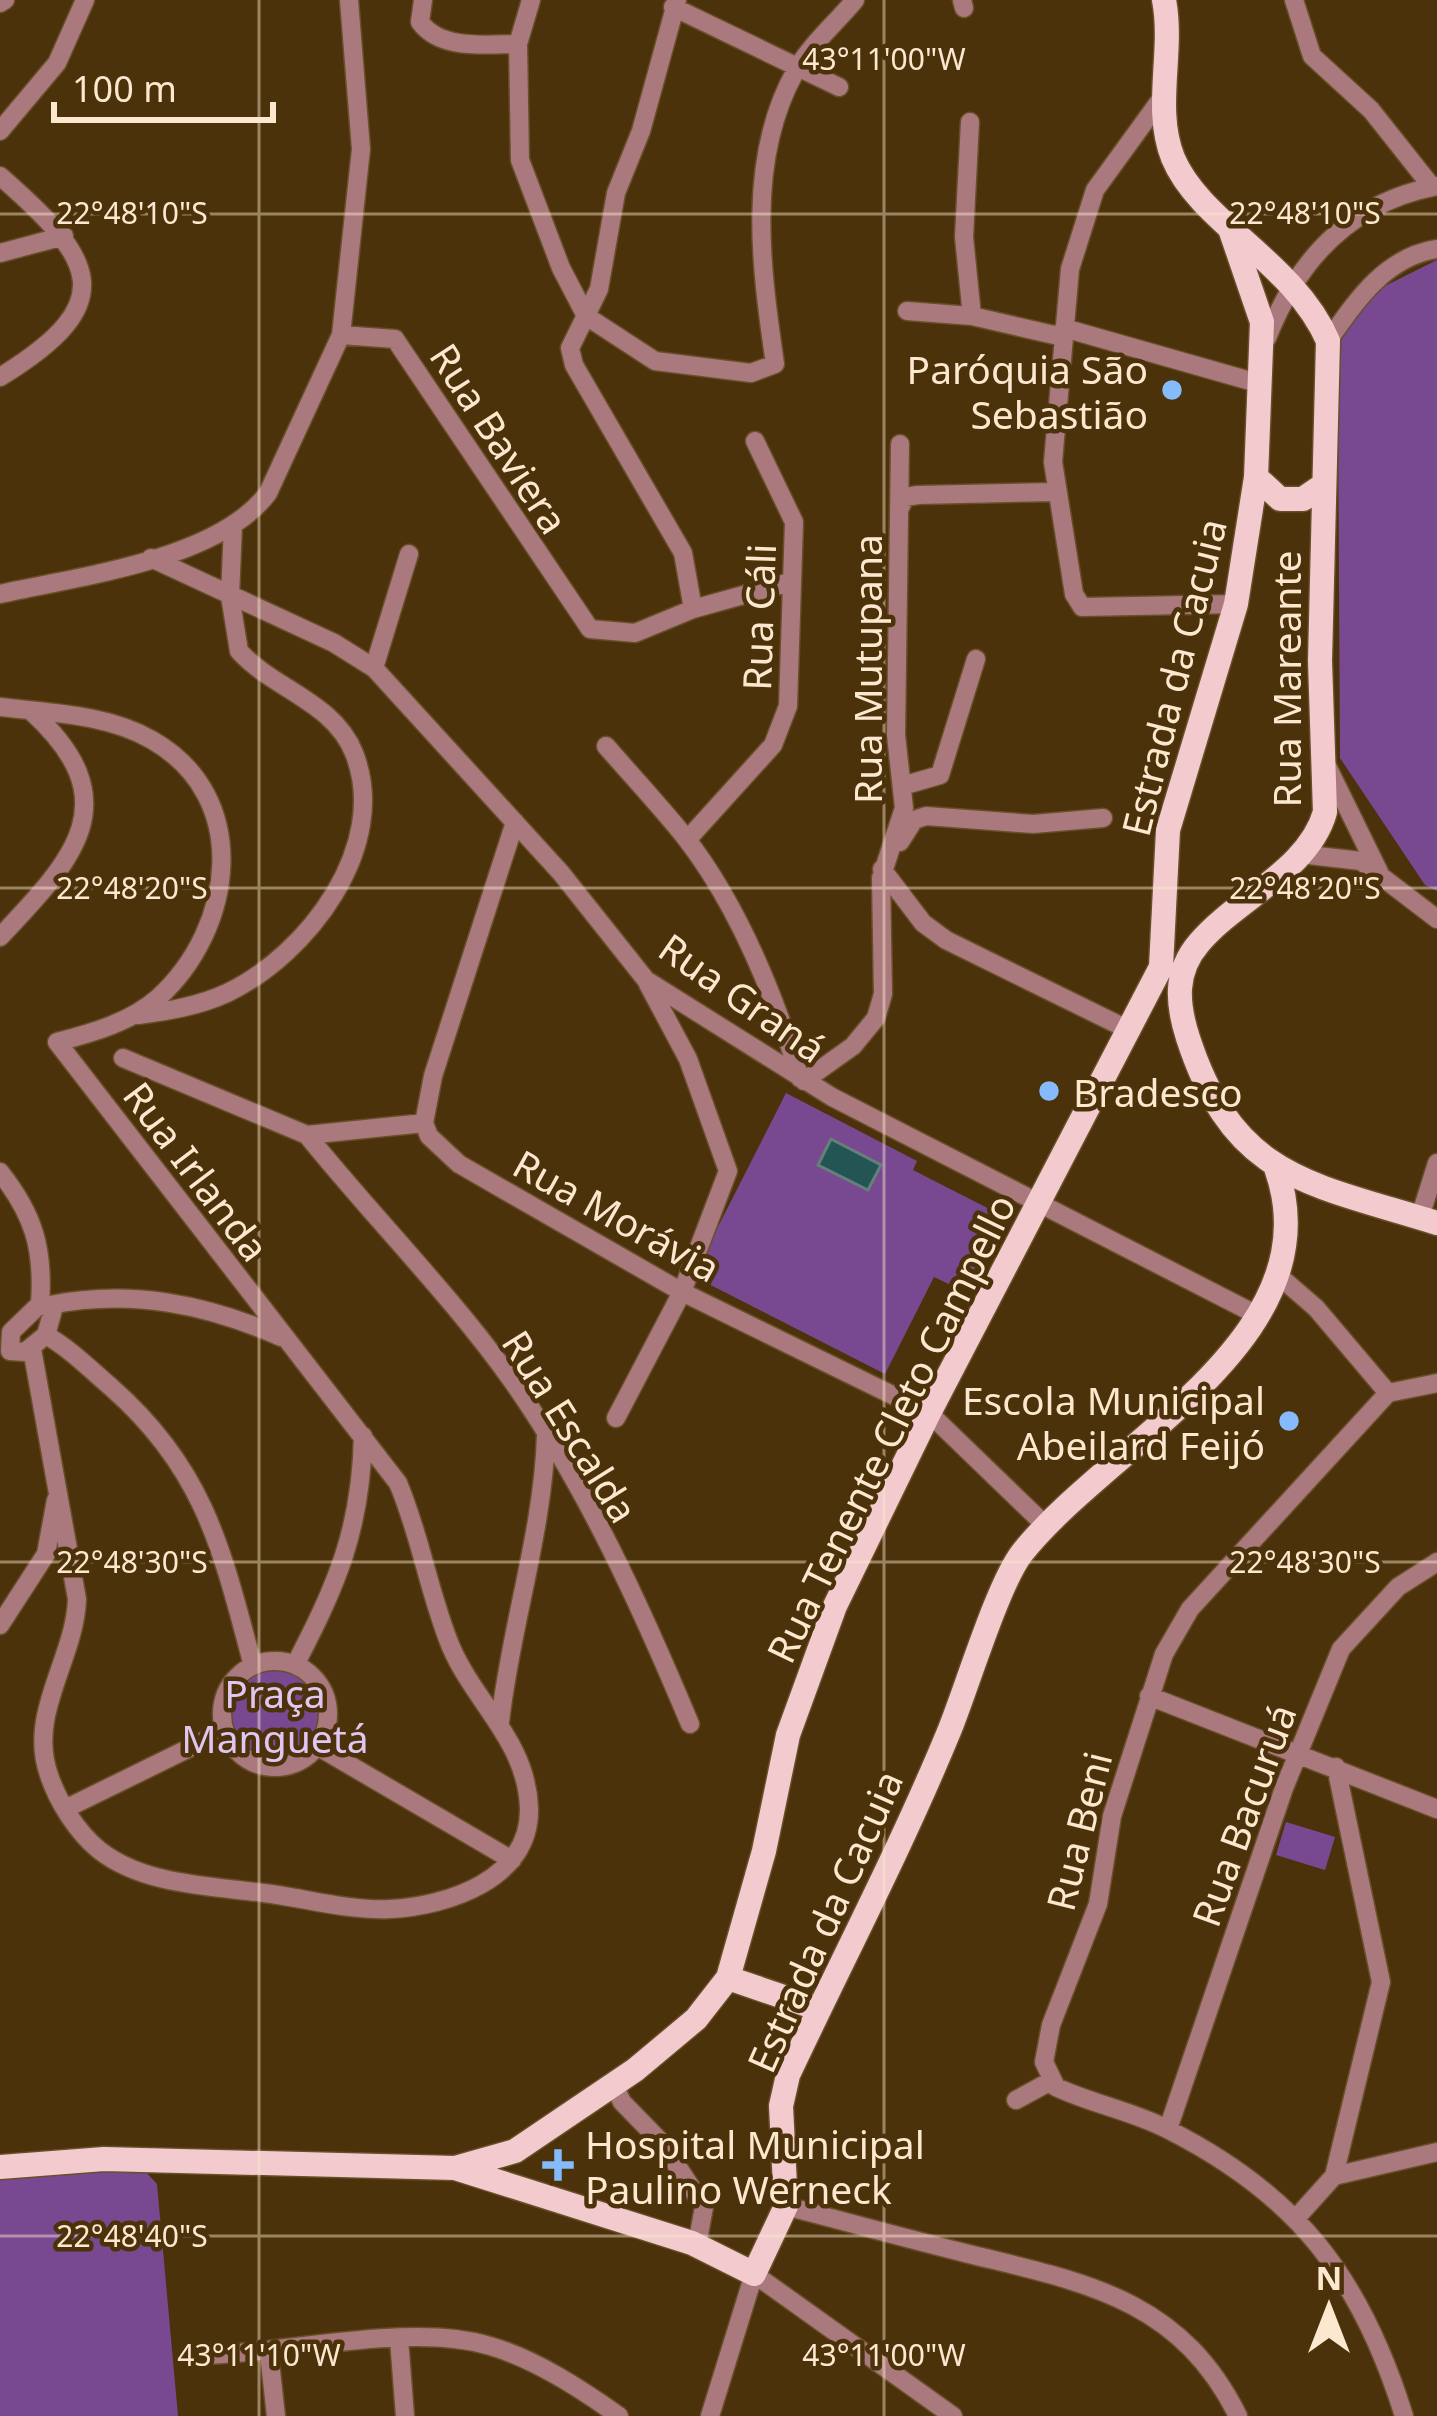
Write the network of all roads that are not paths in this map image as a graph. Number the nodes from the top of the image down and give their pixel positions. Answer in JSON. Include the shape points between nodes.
{"nodes":[{"id":1,"x":85,"y":0,"type":"edge"},
{"id":2,"x":349,"y":0,"type":"edge"},
{"id":3,"x":423,"y":0,"type":"edge"},
{"id":4,"x":531,"y":0,"type":"edge"},
{"id":5,"x":855,"y":0,"type":"edge"},
{"id":6,"x":1164,"y":0,"type":"edge"},
{"id":7,"x":1294,"y":0,"type":"edge"},
{"id":8,"x":675,"y":4,"type":"edge"},
{"id":9,"x":518,"y":44,"type":"junction"},
{"id":10,"x":797,"y":67,"type":"junction"},
{"id":11,"x":839,"y":87,"type":"dead end"},
{"id":12,"x":1164,"y":95,"type":"junction"},
{"id":13,"x":970,"y":122,"type":"dead end"},
{"id":14,"x":0,"y":130,"type":"edge"},
{"id":15,"x":0,"y":176,"type":"edge"},
{"id":16,"x":1427,"y":188,"type":"edge"},
{"id":17,"x":1228,"y":223,"type":"junction"},
{"id":18,"x":64,"y":236,"type":"junction"},
{"id":19,"x":1437,"y":248,"type":"edge"},
{"id":20,"x":0,"y":254,"type":"edge"},
{"id":21,"x":1291,"y":284,"type":"junction"},
{"id":22,"x":907,"y":311,"type":"dead end"},
{"id":23,"x":972,"y":316,"type":"junction"},
{"id":24,"x":583,"y":321,"type":"junction"},
{"id":25,"x":1064,"y":333,"type":"junction"},
{"id":26,"x":341,"y":335,"type":"junction"},
{"id":27,"x":1328,"y":341,"type":"junction"},
{"id":28,"x":1262,"y":348,"type":"junction"},
{"id":29,"x":0,"y":377,"type":"edge"},
{"id":30,"x":1261,"y":384,"type":"junction"},
{"id":31,"x":755,"y":441,"type":"dead end"},
{"id":32,"x":900,"y":444,"type":"dead end"},
{"id":33,"x":1256,"y":477,"type":"junction"},
{"id":34,"x":1322,"y":486,"type":"junction"},
{"id":35,"x":1055,"y":492,"type":"junction"},
{"id":36,"x":901,"y":508,"type":"junction"},
{"id":37,"x":233,"y":525,"type":"junction"},
{"id":38,"x":410,"y":554,"type":"dead end"},
{"id":39,"x":151,"y":558,"type":"junction"},
{"id":40,"x":790,"y":582,"type":"junction"},
{"id":41,"x":0,"y":594,"type":"edge"},
{"id":42,"x":230,"y":596,"type":"junction"},
{"id":43,"x":1236,"y":604,"type":"junction"},
{"id":44,"x":693,"y":609,"type":"junction"},
{"id":45,"x":976,"y":659,"type":"dead end"},
{"id":46,"x":374,"y":668,"type":"junction"},
{"id":47,"x":0,"y":707,"type":"edge"},
{"id":48,"x":32,"y":710,"type":"junction"},
{"id":49,"x":605,"y":746,"type":"dead end"},
{"id":50,"x":1326,"y":764,"type":"junction"},
{"id":51,"x":902,"y":786,"type":"junction"},
{"id":52,"x":1103,"y":818,"type":"dead end"},
{"id":53,"x":515,"y":822,"type":"junction"},
{"id":54,"x":687,"y":840,"type":"junction"},
{"id":55,"x":1300,"y":854,"type":"junction"},
{"id":56,"x":884,"y":861,"type":"junction"},
{"id":57,"x":1378,"y":872,"type":"junction"},
{"id":58,"x":1165,"y":916,"type":"junction"},
{"id":59,"x":1437,"y":919,"type":"edge"},
{"id":60,"x":1210,"y":931,"type":"junction"},
{"id":61,"x":0,"y":937,"type":"edge"},
{"id":62,"x":646,"y":980,"type":"junction"},
{"id":63,"x":133,"y":1016,"type":"junction"},
{"id":64,"x":1135,"y":1024,"type":"junction"},
{"id":65,"x":1185,"y":1027,"type":"junction"},
{"id":66,"x":123,"y":1058,"type":"dead end"},
{"id":67,"x":802,"y":1079,"type":"junction"},
{"id":68,"x":424,"y":1123,"type":"junction"},
{"id":69,"x":307,"y":1135,"type":"junction"},
{"id":70,"x":1437,"y":1163,"type":"edge"},
{"id":71,"x":1276,"y":1168,"type":"junction"},
{"id":72,"x":0,"y":1172,"type":"edge"},
{"id":73,"x":1340,"y":1192,"type":"junction"},
{"id":74,"x":1039,"y":1203,"type":"junction"},
{"id":75,"x":1429,"y":1220,"type":"edge"},
{"id":76,"x":1289,"y":1228,"type":"junction"},
{"id":77,"x":1279,"y":1276,"type":"junction"},
{"id":78,"x":682,"y":1292,"type":"junction"},
{"id":79,"x":1257,"y":1315,"type":"junction"},
{"id":80,"x":28,"y":1337,"type":"edge"},
{"id":81,"x":285,"y":1339,"type":"junction"},
{"id":82,"x":1437,"y":1383,"type":"edge"},
{"id":83,"x":1388,"y":1394,"type":"junction"},
{"id":84,"x":928,"y":1413,"type":"junction"},
{"id":85,"x":616,"y":1418,"type":"dead end"},
{"id":86,"x":546,"y":1435,"type":"junction"},
{"id":87,"x":363,"y":1436,"type":"junction"},
{"id":88,"x":58,"y":1489,"type":"junction"},
{"id":89,"x":1046,"y":1526,"type":"junction"},
{"id":90,"x":1437,"y":1562,"type":"edge"},
{"id":91,"x":0,"y":1624,"type":"edge"},
{"id":92,"x":253,"y":1666,"type":"junction"},
{"id":93,"x":295,"y":1666,"type":"junction"},
{"id":94,"x":1149,"y":1696,"type":"junction"},
{"id":95,"x":500,"y":1722,"type":"junction"},
{"id":96,"x":690,"y":1724,"type":"dead end"},
{"id":97,"x":224,"y":1731,"type":"junction"},
{"id":98,"x":317,"y":1746,"type":"junction"},
{"id":99,"x":1301,"y":1753,"type":"junction"},
{"id":100,"x":1336,"y":1767,"type":"junction"},
{"id":101,"x":65,"y":1809,"type":"junction"},
{"id":102,"x":1437,"y":1809,"type":"edge"},
{"id":103,"x":512,"y":1860,"type":"junction"},
{"id":104,"x":728,"y":1978,"type":"junction"},
{"id":105,"x":819,"y":2009,"type":"junction"},
{"id":106,"x":1049,"y":2082,"type":"junction"},
{"id":107,"x":614,"y":2084,"type":"junction"},
{"id":108,"x":1016,"y":2100,"type":"dead end"},
{"id":109,"x":1168,"y":2129,"type":"junction"},
{"id":110,"x":514,"y":2151,"type":"junction"},
{"id":111,"x":1437,"y":2152,"type":"edge"},
{"id":112,"x":0,"y":2167,"type":"edge"},
{"id":113,"x":455,"y":2168,"type":"junction"},
{"id":114,"x":1334,"y":2176,"type":"junction"},
{"id":115,"x":515,"y":2184,"type":"junction"},
{"id":116,"x":786,"y":2206,"type":"junction"},
{"id":117,"x":1298,"y":2216,"type":"junction"},
{"id":118,"x":697,"y":2245,"type":"junction"},
{"id":119,"x":754,"y":2274,"type":"junction"},
{"id":120,"x":399,"y":2339,"type":"junction"},
{"id":121,"x":269,"y":2354,"type":"junction"},
{"id":122,"x":205,"y":2355,"type":"dead end"},
{"id":123,"x":276,"y":2416,"type":"edge"},
{"id":124,"x":405,"y":2416,"type":"edge"},
{"id":125,"x":619,"y":2416,"type":"edge"},
{"id":126,"x":710,"y":2416,"type":"edge"},
{"id":127,"x":953,"y":2416,"type":"edge"},
{"id":128,"x":1238,"y":2416,"type":"edge"},
{"id":129,"x":1404,"y":2416,"type":"edge"}],
"edges":[{"from":1,"to":14,"type":"street","via":[[57,63]]},
{"from":2,"to":26,"type":"street","via":[[361,148]]},
{"from":3,"to":9,"type":"street","via":[[420,22],[432,34]]},
{"from":4,"to":9,"type":"street"},
{"from":5,"to":10,"type":"street"},
{"from":6,"to":12,"type":"main road"},
{"from":7,"to":16,"type":"street","via":[[1312,56],[1371,110]]},
{"from":8,"to":10,"type":"street"},
{"from":8,"to":24,"type":"street","via":[[616,193],[599,289]]},
{"from":9,"to":24,"type":"street","via":[[520,160]]},
{"from":10,"to":11,"type":"street"},
{"from":10,"to":24,"type":"street","via":[[770,126],[763,169],[775,364],[733,373],[655,361]]},
{"from":12,"to":17,"type":"main road","via":[[1179,172]]},
{"from":12,"to":25,"type":"street","via":[[1084,210]]},
{"from":13,"to":23,"type":"street","via":[[964,237]]},
{"from":15,"to":18,"type":"street"},
{"from":16,"to":21,"type":"street","via":[[1343,226]]},
{"from":17,"to":21,"type":"main road"},
{"from":17,"to":28,"type":"main road","name":"Estrada da Cacuia","via":[[1255,290]]},
{"from":18,"to":20,"type":"street"},
{"from":18,"to":29,"type":"street","via":[[82,275],[76,309],[56,341]]},
{"from":19,"to":27,"type":"street","via":[[1392,267]]},
{"from":21,"to":27,"type":"main road"},
{"from":21,"to":28,"type":"street"},
{"from":22,"to":23,"type":"street"},
{"from":23,"to":25,"type":"street"},
{"from":24,"to":44,"type":"street","via":[[570,349],[574,365],[683,553]]},
{"from":25,"to":30,"type":"street"},
{"from":25,"to":35,"type":"street"},
{"from":26,"to":37,"type":"street","via":[[268,493]]},
{"from":26,"to":44,"type":"street","name":"Rua Baviera","via":[[395,339],[590,628],[635,633]]},
{"from":27,"to":34,"type":"main road","name":"Rua Mareante"},
{"from":28,"to":30,"type":"main road","name":"Estrada da Cacuia"},
{"from":30,"to":33,"type":"main road","name":"Estrada da Cacuia"},
{"from":31,"to":40,"type":"street","name":"Rua Cáli","via":[[794,522]]},
{"from":32,"to":36,"type":"street","name":"Rua Mutupana"},
{"from":33,"to":34,"type":"main road","via":[[1280,500],[1303,499]]},
{"from":33,"to":43,"type":"main road","name":"Estrada da Cacuia"},
{"from":34,"to":50,"type":"main road","name":"Rua Mareante"},
{"from":35,"to":36,"type":"street","name":"Rua Mutupana","via":[[918,495],[905,497]]},
{"from":35,"to":43,"type":"street","via":[[1082,608]]},
{"from":36,"to":51,"type":"street","name":"Rua Mutupana"},
{"from":37,"to":39,"type":"street"},
{"from":37,"to":42,"type":"street"},
{"from":38,"to":46,"type":"street"},
{"from":39,"to":41,"type":"street"},
{"from":39,"to":42,"type":"street","name":"Rua Graná"},
{"from":40,"to":44,"type":"street","name":"Rua Baviera"},
{"from":40,"to":54,"type":"street","name":"Rua Cáli","via":[[793,639],[782,728]]},
{"from":42,"to":46,"type":"street","name":"Rua Graná"},
{"from":42,"to":63,"type":"street","via":[[238,651],[308,699],[354,751],[362,803],[354,849],[327,905],[268,968],[205,1001]]},
{"from":43,"to":58,"type":"main road","name":"Estrada da Cacuia","via":[[1168,830]]},
{"from":45,"to":51,"type":"street","via":[[940,775]]},
{"from":46,"to":53,"type":"street","name":"Rua Graná"},
{"from":47,"to":48,"type":"street"},
{"from":48,"to":61,"type":"street","via":[[69,755],[88,806],[68,859]]},
{"from":48,"to":63,"type":"street","via":[[111,724],[155,742],[191,771],[214,809],[224,859],[217,907],[190,961]]},
{"from":49,"to":54,"type":"street"},
{"from":50,"to":55,"type":"main road","name":"Rua Mareante","via":[[1322,824]]},
{"from":50,"to":57,"type":"street"},
{"from":51,"to":56,"type":"street","name":"Rua Mutupana","via":[[904,808]]},
{"from":52,"to":56,"type":"street","via":[[1033,824],[926,816],[914,820]]},
{"from":53,"to":62,"type":"street","name":"Rua Graná"},
{"from":53,"to":68,"type":"street"},
{"from":54,"to":67,"type":"street","via":[[782,1018]]},
{"from":55,"to":57,"type":"street","via":[[1348,856]]},
{"from":55,"to":60,"type":"main road","name":"Rua Mareante"},
{"from":56,"to":64,"type":"street","via":[[923,922],[946,940]]},
{"from":56,"to":67,"type":"street","name":"Rua Mutupana","via":[[878,1012],[853,1046]]},
{"from":57,"to":59,"type":"street"},
{"from":58,"to":60,"type":"main road","via":[[1180,930]]},
{"from":58,"to":64,"type":"main road","name":"Estrada da Cacuia","via":[[1161,967]]},
{"from":60,"to":65,"type":"main road","name":"Rua Mareante","via":[[1182,971]]},
{"from":62,"to":67,"type":"street","name":"Rua Graná"},
{"from":62,"to":78,"type":"street","via":[[688,1059],[728,1171]]},
{"from":63,"to":81,"type":"street","name":"Rua Irlanda","via":[[64,1040]]},
{"from":64,"to":65,"type":"main road","via":[[1161,1012]]},
{"from":64,"to":74,"type":"main road","name":"Rua Tenente Cleto Campello"},
{"from":65,"to":71,"type":"main road","name":"Rua Mareante","via":[[1227,1125]]},
{"from":66,"to":69,"type":"street"},
{"from":67,"to":74,"type":"street","name":"Rua Graná"},
{"from":68,"to":69,"type":"street"},
{"from":68,"to":78,"type":"street","name":"Rua Morávia","via":[[459,1164]]},
{"from":69,"to":86,"type":"street","name":"Rua Escalda","via":[[484,1344]]},
{"from":70,"to":75,"type":"street"},
{"from":71,"to":73,"type":"main road"},
{"from":71,"to":76,"type":"main road","name":"Estrada da Cacuia"},
{"from":72,"to":80,"type":"street","via":[[32,1218],[41,1280]]},
{"from":73,"to":75,"type":"main road"},
{"from":73,"to":76,"type":"main road"},
{"from":74,"to":79,"type":"street","name":"Rua Graná"},
{"from":74,"to":84,"type":"main road","name":"Rua Tenente Cleto Campello"},
{"from":76,"to":77,"type":"main road","name":"Estrada da Cacuia"},
{"from":77,"to":79,"type":"main road","name":"Estrada da Cacuia"},
{"from":77,"to":83,"type":"street"},
{"from":78,"to":84,"type":"street","name":"Rua Morávia"},
{"from":78,"to":85,"type":"street"},
{"from":79,"to":89,"type":"main road","name":"Estrada da Cacuia","via":[[1146,1438]]},
{"from":80,"to":81,"type":"street","via":[[88,1298],[175,1302]]},
{"from":80,"to":88,"type":"street"},
{"from":80,"to":92,"type":"street","via":[[129,1403],[180,1458],[216,1531]]},
{"from":81,"to":87,"type":"street","name":"Rua Irlanda"},
{"from":82,"to":83,"type":"street"},
{"from":83,"to":94,"type":"street","name":"Rua Beni","via":[[1190,1610]]},
{"from":84,"to":89,"type":"street","name":"Rua Morávia"},
{"from":84,"to":104,"type":"main road","name":"Rua Tenente Cleto Campello","via":[[807,1672]]},
{"from":86,"to":95,"type":"street","via":[[542,1515],[512,1625]]},
{"from":86,"to":96,"type":"street","name":"Rua Escalda","via":[[648,1624]]},
{"from":87,"to":93,"type":"street","via":[[354,1533]]},
{"from":87,"to":95,"type":"street","name":"Rua Irlanda","via":[[410,1512],[453,1652]]},
{"from":88,"to":91,"type":"street","via":[[46,1554]]},
{"from":88,"to":101,"type":"street","via":[[76,1617],[45,1716],[44,1756]]},
{"from":89,"to":105,"type":"main road","name":"Estrada da Cacuia","via":[[1018,1558],[948,1734]]},
{"from":90,"to":99,"type":"street","name":"Rua Bacuruá","via":[[1398,1587],[1341,1649]]},
{"from":92,"to":93,"type":"street"},
{"from":92,"to":97,"type":"street","via":[[223,1700]]},
{"from":93,"to":98,"type":"street","via":[[326,1700]]},
{"from":94,"to":99,"type":"street"},
{"from":94,"to":106,"type":"street","name":"Rua Beni","via":[[1112,1816],[1098,1904],[1051,2025]]},
{"from":95,"to":103,"type":"street","name":"Rua Irlanda","via":[[524,1770],[529,1811]]},
{"from":97,"to":98,"type":"street","via":[[258,1765],[291,1765]]},
{"from":97,"to":101,"type":"street"},
{"from":98,"to":103,"type":"street"},
{"from":99,"to":100,"type":"street"},
{"from":99,"to":109,"type":"street","name":"Rua Bacuruá"},
{"from":100,"to":102,"type":"street"},
{"from":100,"to":114,"type":"street","via":[[1381,1982]]},
{"from":101,"to":103,"type":"street","via":[[99,1850],[176,1881],[386,1909],[441,1902]]},
{"from":104,"to":105,"type":"main road"},
{"from":104,"to":107,"type":"main road","name":"Rua Tenente Cleto Campello","via":[[696,2019]]},
{"from":105,"to":116,"type":"main road","name":"Estrada da Cacuia","via":[[782,2106]]},
{"from":106,"to":108,"type":"street"},
{"from":106,"to":109,"type":"street"},
{"from":107,"to":110,"type":"main road","name":"Rua Tenente Cleto Campello"},
{"from":107,"to":118,"type":"street","via":[[704,2207]]},
{"from":109,"to":117,"type":"street"},
{"from":110,"to":113,"type":"main road","name":"Rua Tenente Cleto Campello"},
{"from":110,"to":115,"type":"main road"},
{"from":111,"to":114,"type":"street"},
{"from":112,"to":113,"type":"main road","via":[[104,2159]]},
{"from":113,"to":115,"type":"main road"},
{"from":114,"to":117,"type":"street"},
{"from":115,"to":118,"type":"main road"},
{"from":116,"to":119,"type":"main road","name":"Estrada da Cacuia"},
{"from":116,"to":128,"type":"street","via":[[1066,2276],[1127,2300],[1206,2361]]},
{"from":117,"to":129,"type":"street","via":[[1359,2306]]},
{"from":118,"to":119,"type":"main road"},
{"from":119,"to":126,"type":"street"},
{"from":119,"to":127,"type":"street"},
{"from":120,"to":121,"type":"street"},
{"from":120,"to":124,"type":"street"},
{"from":120,"to":125,"type":"street","via":[[490,2346]]},
{"from":121,"to":122,"type":"street"},
{"from":121,"to":123,"type":"street"}]}
